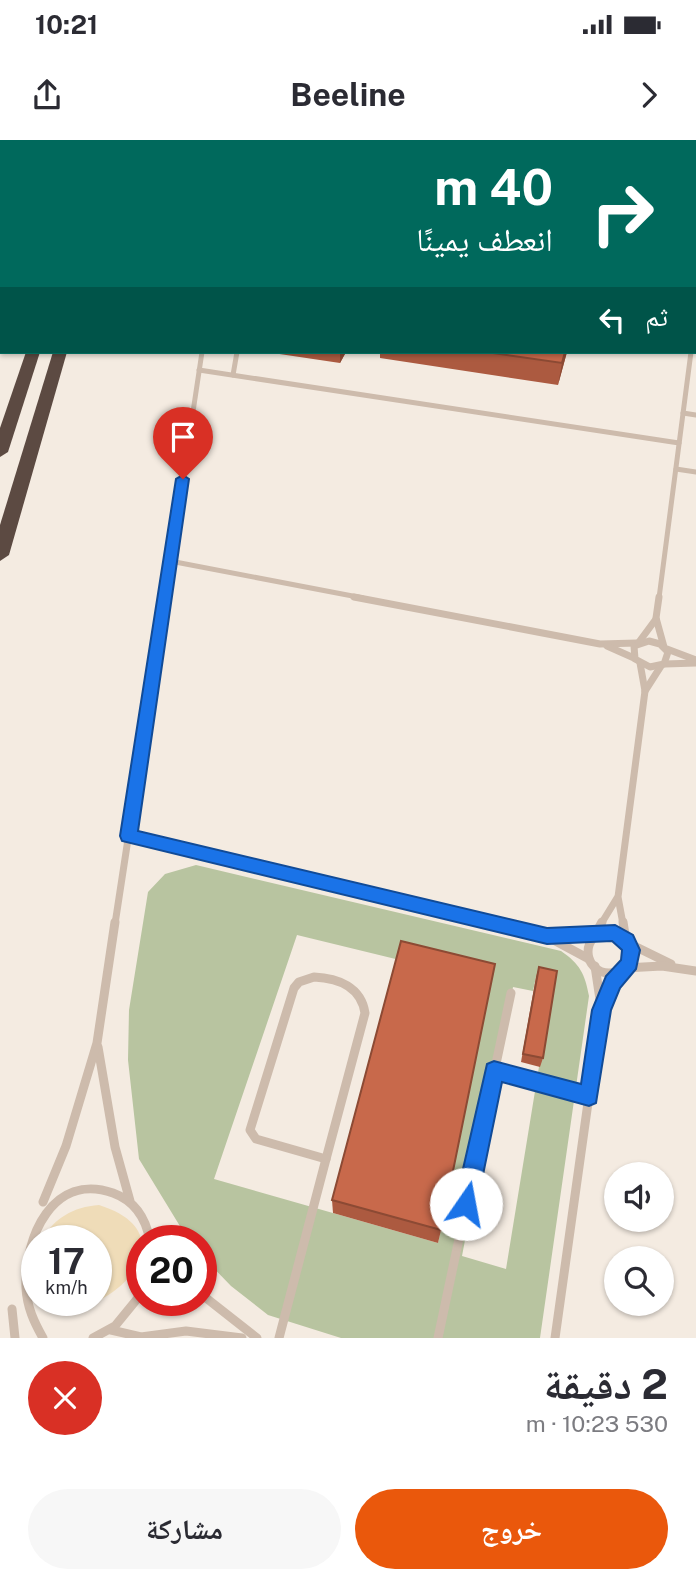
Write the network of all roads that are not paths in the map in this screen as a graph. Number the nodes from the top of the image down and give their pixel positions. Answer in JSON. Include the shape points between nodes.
{"nodes":[{"id":1,"x":32,"y":354,"type":"edge"},
{"id":2,"x":59,"y":354,"type":"edge"},
{"id":3,"x":202,"y":354,"type":"edge"},
{"id":4,"x":237,"y":354,"type":"edge"},
{"id":5,"x":691,"y":354,"type":"edge"},
{"id":6,"x":199,"y":369,"type":"junction"},
{"id":7,"x":233,"y":375,"type":"junction"},
{"id":8,"x":683,"y":413,"type":"junction"},
{"id":9,"x":696,"y":415,"type":"edge"},
{"id":10,"x":679,"y":443,"type":"junction"},
{"id":11,"x":0,"y":452,"type":"edge"},
{"id":12,"x":676,"y":469,"type":"junction"},
{"id":13,"x":696,"y":472,"type":"edge"},
{"id":14,"x":0,"y":555,"type":"edge"},
{"id":15,"x":170,"y":561,"type":"junction"},
{"id":16,"x":656,"y":618,"type":"junction"},
{"id":17,"x":638,"y":643,"type":"junction"},
{"id":18,"x":600,"y":644,"type":"junction"},
{"id":19,"x":665,"y":647,"type":"junction"},
{"id":20,"x":638,"y":661,"type":"junction"},
{"id":21,"x":696,"y":661,"type":"edge"},
{"id":22,"x":663,"y":665,"type":"junction"},
{"id":23,"x":645,"y":691,"type":"junction"},
{"id":24,"x":128,"y":836,"type":"junction"},
{"id":25,"x":618,"y":897,"type":"junction"},
{"id":26,"x":594,"y":935,"type":"junction"},
{"id":27,"x":547,"y":936,"type":"junction"},
{"id":28,"x":627,"y":942,"type":"junction"},
{"id":29,"x":592,"y":962,"type":"junction"},
{"id":30,"x":681,"y":968,"type":"junction"},
{"id":31,"x":623,"y":969,"type":"junction"},
{"id":32,"x":696,"y":971,"type":"edge"},
{"id":33,"x":511,"y":993,"type":"dead end"},
{"id":34,"x":601,"y":1010,"type":"junction"},
{"id":35,"x":97,"y":1043,"type":"junction"},
{"id":36,"x":494,"y":1071,"type":"junction"},
{"id":37,"x":589,"y":1096,"type":"junction"},
{"id":38,"x":328,"y":1160,"type":"junction"},
{"id":39,"x":130,"y":1201,"type":"junction"},
{"id":40,"x":43,"y":1202,"type":"junction"},
{"id":41,"x":35,"y":1210,"type":"dead end"},
{"id":42,"x":147,"y":1225,"type":"edge"},
{"id":43,"x":217,"y":1307,"type":"edge"},
{"id":44,"x":126,"y":1315,"type":"edge"},
{"id":45,"x":101,"y":1335,"type":"edge"},
{"id":46,"x":15,"y":1338,"type":"edge"},
{"id":47,"x":43,"y":1338,"type":"edge"},
{"id":48,"x":242,"y":1338,"type":"edge"},
{"id":49,"x":257,"y":1338,"type":"edge"},
{"id":50,"x":279,"y":1338,"type":"edge"},
{"id":51,"x":438,"y":1338,"type":"edge"},
{"id":52,"x":555,"y":1338,"type":"edge"}],
"edges":[{"from":1,"to":11,"type":"highway"},
{"from":2,"to":14,"type":"highway"},
{"from":3,"to":6,"type":"lane"},
{"from":4,"to":7,"type":"lane"},
{"from":5,"to":8,"type":"lane"},
{"from":6,"to":7,"type":"lane"},
{"from":6,"to":15,"type":"lane"},
{"from":7,"to":10,"type":"lane"},
{"from":8,"to":9,"type":"lane"},
{"from":8,"to":10,"type":"lane"},
{"from":10,"to":12,"type":"lane"},
{"from":12,"to":13,"type":"lane"},
{"from":12,"to":16,"type":"lane"},
{"from":15,"to":18,"type":"lane"},
{"from":15,"to":24,"type":"lane"},
{"from":16,"to":17,"type":"lane"},
{"from":16,"to":19,"type":"lane"},
{"from":17,"to":18,"type":"lane"},
{"from":17,"to":19,"type":"lane","via":[[649,641]]},
{"from":17,"to":20,"type":"lane","via":[[633,650]]},
{"from":18,"to":20,"type":"lane"},
{"from":19,"to":21,"type":"lane"},
{"from":19,"to":22,"type":"lane","via":[[669,657]]},
{"from":20,"to":22,"type":"lane"},
{"from":20,"to":23,"type":"lane"},
{"from":21,"to":22,"type":"lane"},
{"from":22,"to":23,"type":"lane"},
{"from":23,"to":25,"type":"lane"},
{"from":24,"to":27,"type":"lane"},
{"from":24,"to":35,"type":"lane"},
{"from":25,"to":26,"type":"lane"},
{"from":25,"to":28,"type":"lane"},
{"from":26,"to":27,"type":"lane"},
{"from":26,"to":28,"type":"lane","via":[[615,933]]},
{"from":26,"to":29,"type":"lane","via":[[587,946]]},
{"from":27,"to":29,"type":"lane"},
{"from":28,"to":30,"type":"lane"},
{"from":28,"to":31,"type":"lane","via":[[632,957]]},
{"from":29,"to":31,"type":"lane","via":[[608,971]]},
{"from":29,"to":34,"type":"lane"},
{"from":30,"to":31,"type":"lane"},
{"from":30,"to":32,"type":"lane"},
{"from":31,"to":34,"type":"lane"},
{"from":33,"to":36,"type":"lane"},
{"from":34,"to":37,"type":"lane"},
{"from":35,"to":39,"type":"lane","via":[[106,1107]]},
{"from":35,"to":40,"type":"lane","via":[[73,1125]]},
{"from":36,"to":37,"type":"lane"},
{"from":36,"to":51,"type":"lane"},
{"from":37,"to":52,"type":"lane"},
{"from":38,"to":38,"type":"lane","via":[[256,1139],[250,1130],[293,988],[299,979],[309,976],[351,988],[365,1013]]},
{"from":38,"to":50,"type":"lane"},
{"from":39,"to":40,"type":"lane","via":[[111,1190],[89,1186],[65,1190]]},
{"from":39,"to":42,"type":"lane"},
{"from":40,"to":41,"type":"lane"},
{"from":43,"to":49,"type":"lane"},
{"from":44,"to":45,"type":"lane"},
{"from":45,"to":48,"type":"lane","via":[[141,1337],[186,1331]]},
{"from":46,"to":47,"type":"lane","via":[[10,1303],[27,1329]]}]}
